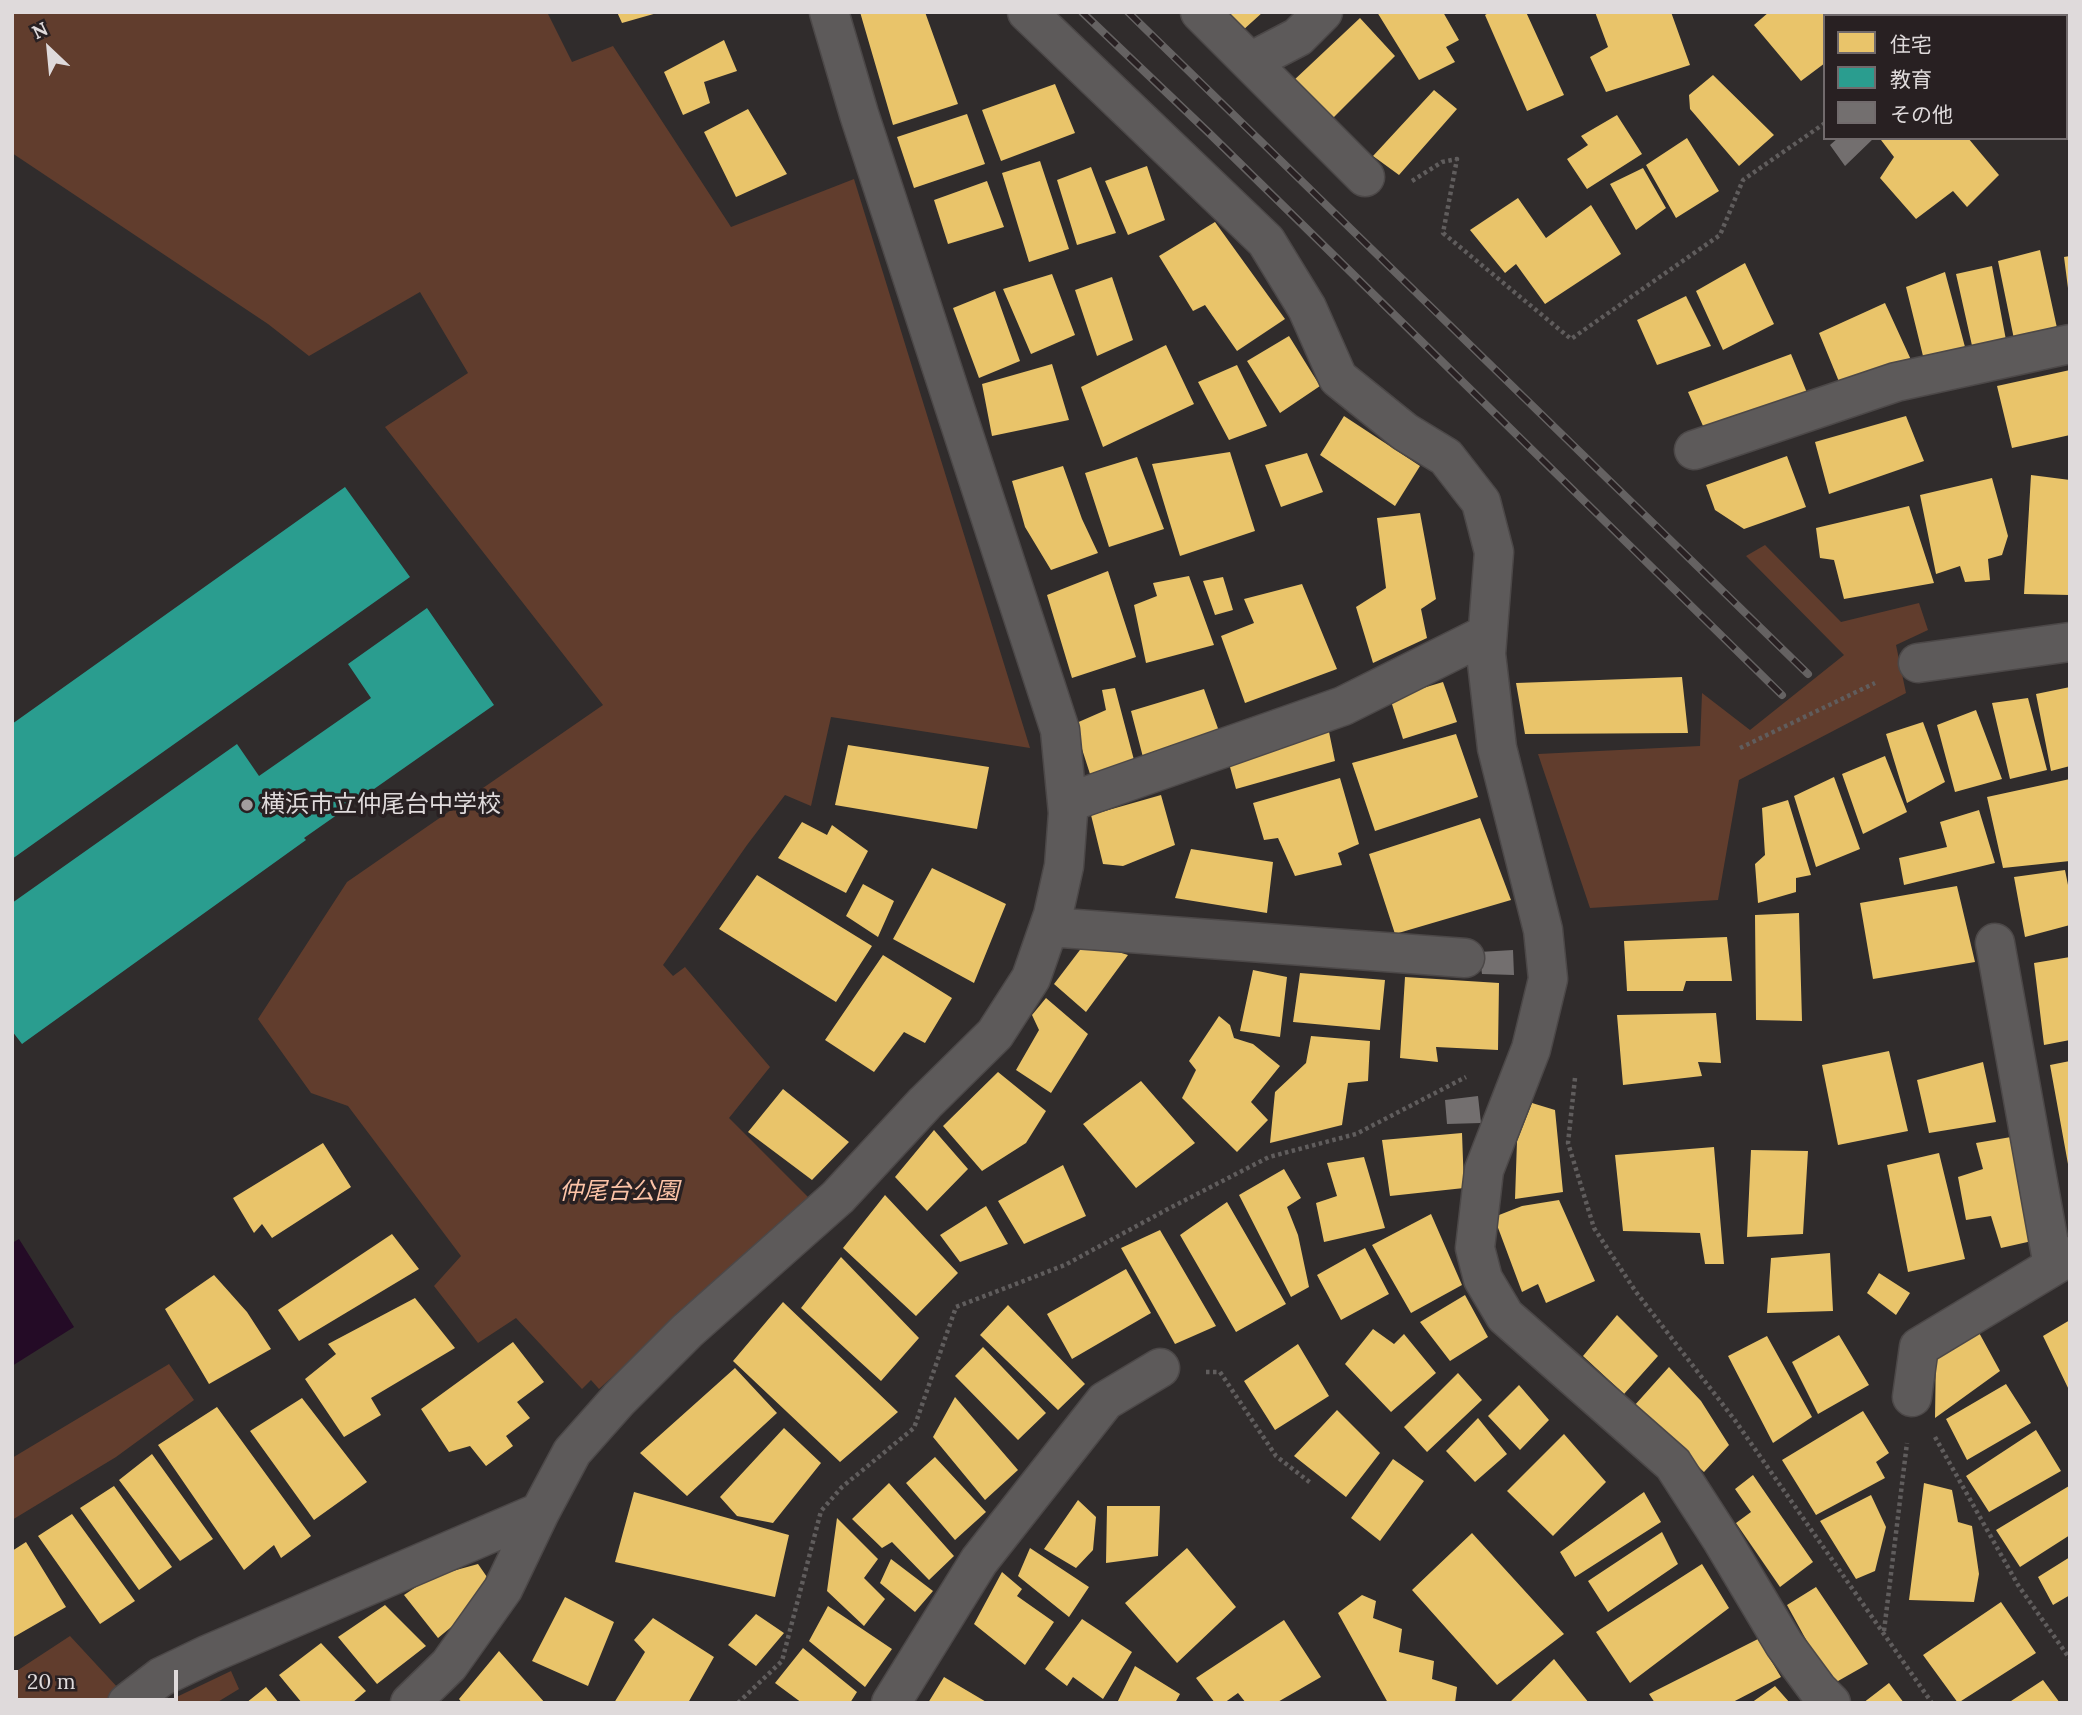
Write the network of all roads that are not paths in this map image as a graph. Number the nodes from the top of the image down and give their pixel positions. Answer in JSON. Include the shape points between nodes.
{"nodes":[{"id":1,"x":829,"y":12,"type":"edge"},
{"id":2,"x":1027,"y":12,"type":"edge"},
{"id":3,"x":1200,"y":12,"type":"edge"},
{"id":4,"x":1323,"y":12,"type":"edge"},
{"id":5,"x":1250,"y":62,"type":"junction"},
{"id":6,"x":1365,"y":177,"type":"road end"},
{"id":7,"x":2070,"y":344,"type":"edge"},
{"id":8,"x":1694,"y":450,"type":"dead end"},
{"id":9,"x":1488,"y":634,"type":"junction"},
{"id":10,"x":2070,"y":642,"type":"edge"},
{"id":11,"x":1918,"y":663,"type":"road end"},
{"id":12,"x":1067,"y":803,"type":"junction"},
{"id":13,"x":1049,"y":926,"type":"junction"},
{"id":14,"x":1995,"y":943,"type":"dead end"},
{"id":15,"x":1465,"y":958,"type":"dead end"},
{"id":16,"x":2061,"y":1261,"type":"edge"},
{"id":17,"x":1177,"y":1370,"type":"road end"},
{"id":18,"x":1912,"y":1397,"type":"road end"},
{"id":19,"x":540,"y":1512,"type":"junction"},
{"id":20,"x":127,"y":1703,"type":"edge"},
{"id":21,"x":410,"y":1703,"type":"edge"},
{"id":22,"x":891,"y":1703,"type":"edge"},
{"id":23,"x":1831,"y":1703,"type":"edge"}],
"edges":[{"from":1,"to":12,"type":"street","via":[[1059,730]]},
{"from":2,"to":9,"type":"street","via":[[1266,241],[1307,308],[1338,378],[1405,432],[1446,457],[1480,502],[1494,552]]},
{"from":3,"to":5,"type":"street"},
{"from":4,"to":5,"type":"street","via":[[1298,37]]},
{"from":5,"to":6,"type":"street"},
{"from":7,"to":8,"type":"street","via":[[1896,382]]},
{"from":9,"to":12,"type":"street","via":[[1343,706]]},
{"from":9,"to":23,"type":"street","via":[[1486,654],[1497,748],[1543,930],[1548,979],[1531,1049],[1484,1170],[1475,1248],[1483,1279],[1505,1316],[1674,1464],[1784,1644]]},
{"from":10,"to":11,"type":"street"},
{"from":12,"to":13,"type":"street","via":[[1064,866]]},
{"from":13,"to":15,"type":"street"},
{"from":13,"to":19,"type":"street","via":[[1031,978],[995,1034],[838,1197],[687,1331],[619,1399],[572,1452]]},
{"from":14,"to":16,"type":"street"},
{"from":16,"to":18,"type":"street","via":[[1919,1347]]},
{"from":17,"to":22,"type":"street","via":[[1105,1401],[979,1561]]},
{"from":19,"to":20,"type":"street","via":[[209,1654],[161,1677]]},
{"from":19,"to":21,"type":"street","via":[[503,1589],[449,1665]]}]}
